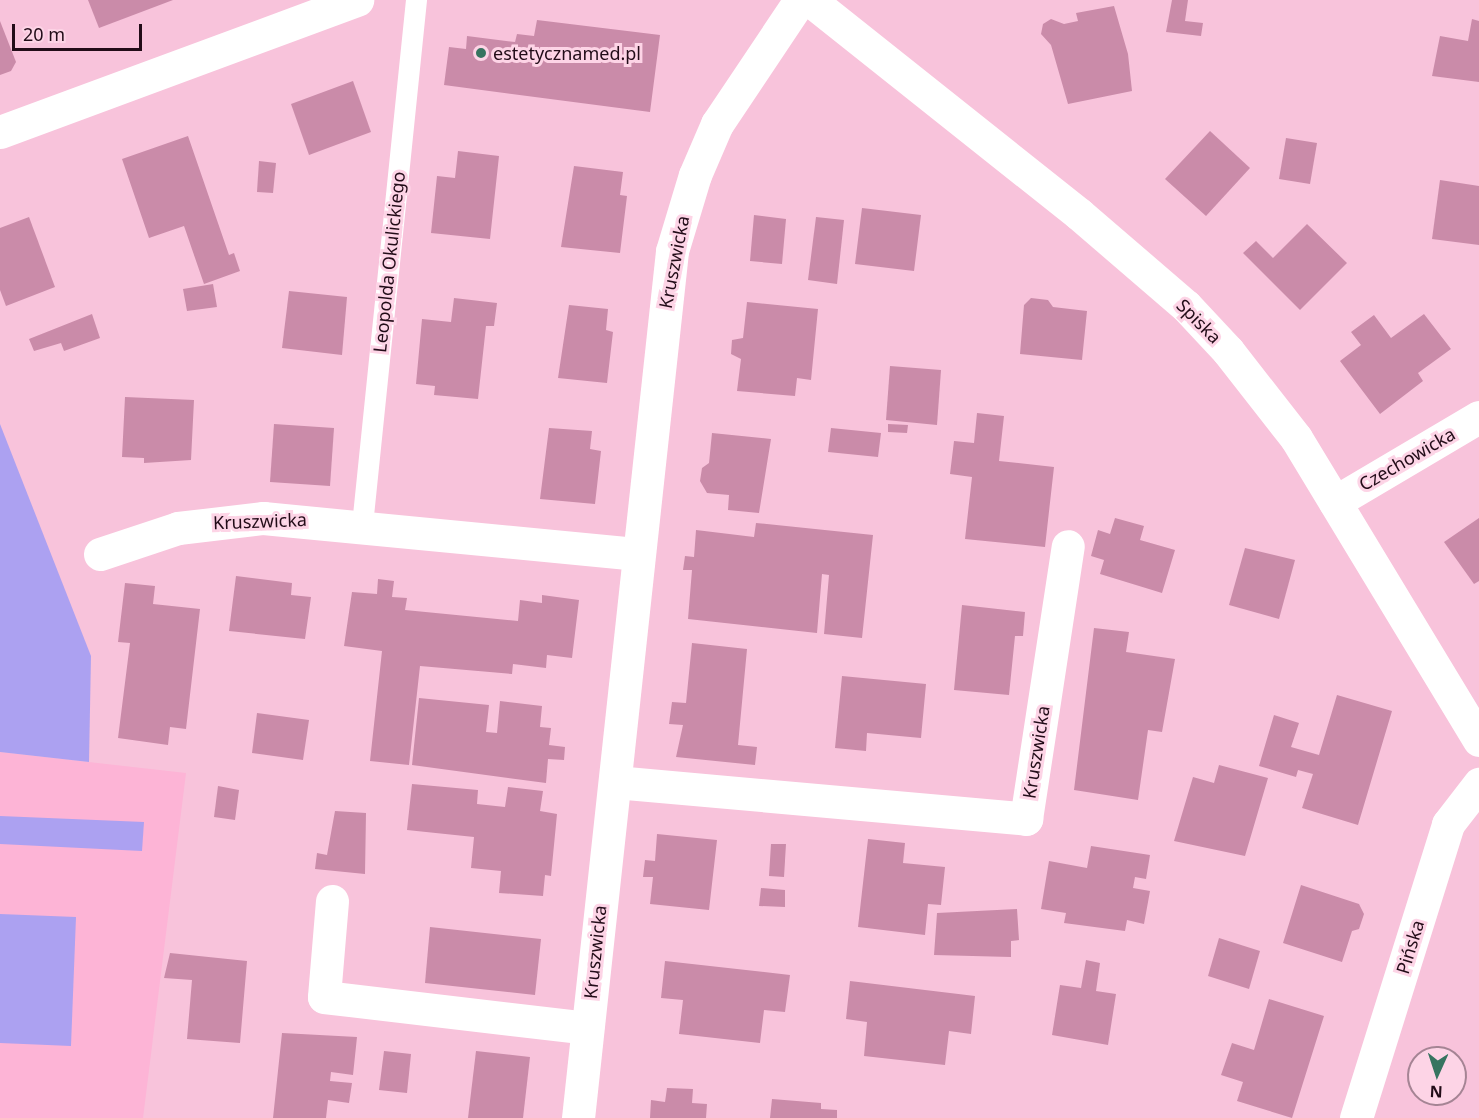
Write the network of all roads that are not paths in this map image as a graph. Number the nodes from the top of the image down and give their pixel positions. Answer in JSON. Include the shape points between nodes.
{"nodes":[{"id":1,"x":357,"y":0,"type":"edge"},
{"id":2,"x":417,"y":0,"type":"edge"},
{"id":3,"x":800,"y":0,"type":"edge"},
{"id":4,"x":810,"y":0,"type":"edge"},
{"id":5,"x":0,"y":132,"type":"edge"},
{"id":6,"x":1479,"y":417,"type":"edge"},
{"id":7,"x":1335,"y":501,"type":"junction"},
{"id":8,"x":362,"y":525,"type":"junction"},
{"id":9,"x":1068,"y":546,"type":"dead end"},
{"id":10,"x":100,"y":554,"type":"dead end"},
{"id":11,"x":638,"y":554,"type":"junction"},
{"id":12,"x":1479,"y":740,"type":"edge"},
{"id":13,"x":615,"y":782,"type":"junction"},
{"id":14,"x":1479,"y":784,"type":"edge"},
{"id":15,"x":332,"y":901,"type":"dead end"},
{"id":16,"x":587,"y":1028,"type":"junction"},
{"id":17,"x":578,"y":1118,"type":"edge"},
{"id":18,"x":1356,"y":1118,"type":"edge"}],
"edges":[{"from":1,"to":5,"type":"street"},
{"from":2,"to":8,"type":"lane","name":"Leopolda Okulickiego"},
{"from":3,"to":11,"type":"street","name":"Kruszwicka","via":[[728,105],[705,148],[684,210],[665,298]]},
{"from":4,"to":7,"type":"street","name":"Spiska","via":[[1079,214],[1186,306],[1262,393]]},
{"from":6,"to":7,"type":"street","name":"Czechowicka"},
{"from":7,"to":12,"type":"street","name":"Spiska"},
{"from":8,"to":10,"type":"street","name":"Kruszwicka","via":[[303,519],[227,520],[178,528]]},
{"from":8,"to":11,"type":"street","name":"Kruszwicka"},
{"from":9,"to":13,"type":"street","name":"Kruszwicka","via":[[1026,819]]},
{"from":11,"to":13,"type":"street","name":"Kruszwicka"},
{"from":13,"to":16,"type":"street","name":"Kruszwicka"},
{"from":14,"to":18,"type":"street","name":"Pińska","via":[[1448,824]]},
{"from":15,"to":16,"type":"street","via":[[324,997]]},
{"from":16,"to":17,"type":"street","name":"Kruszwicka"}]}
